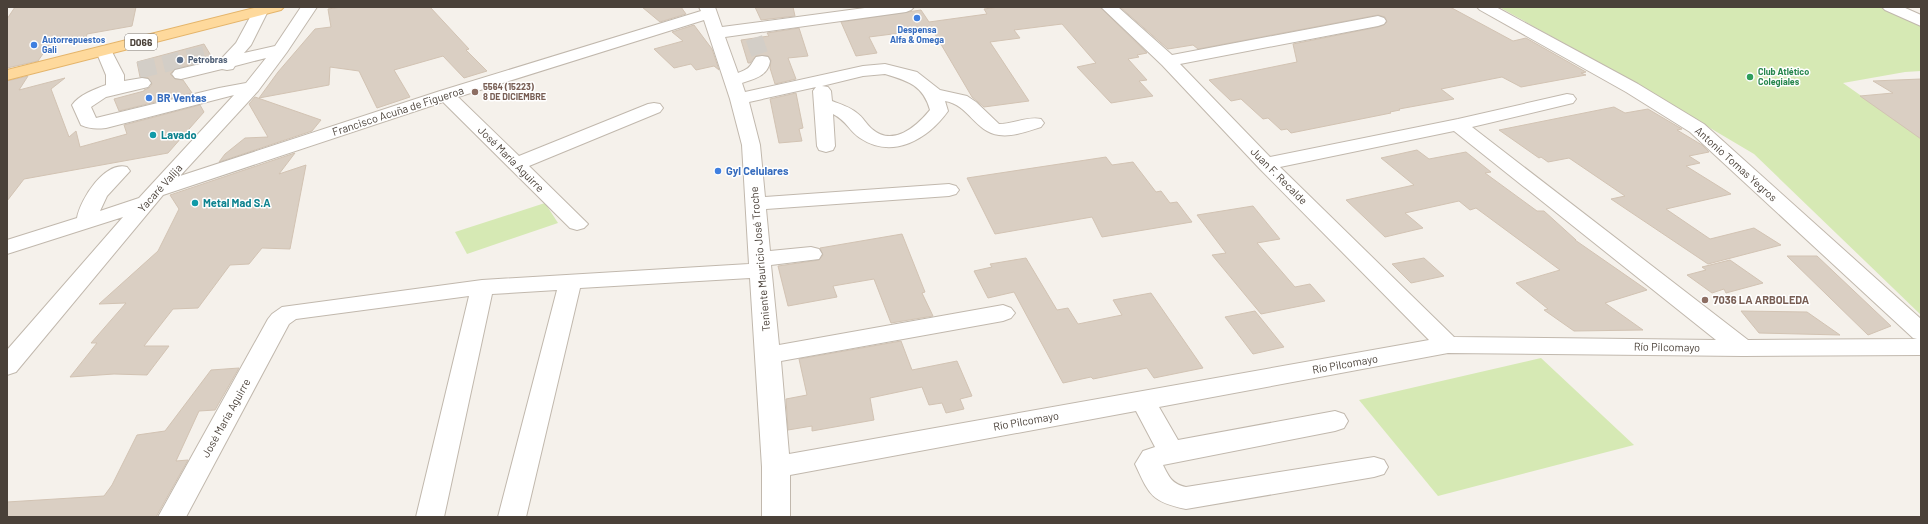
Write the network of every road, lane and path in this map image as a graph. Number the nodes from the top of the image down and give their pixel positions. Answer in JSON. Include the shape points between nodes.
{"nodes":[{"id":1,"x":276,"y":7,"type":"edge"},
{"id":2,"x":309,"y":7,"type":"edge"},
{"id":3,"x":906,"y":7,"type":"edge"},
{"id":4,"x":1109,"y":7,"type":"edge"},
{"id":5,"x":1485,"y":7,"type":"edge"},
{"id":6,"x":1890,"y":7,"type":"edge"},
{"id":7,"x":260,"y":11,"type":"junction"},
{"id":8,"x":711,"y":18,"type":"edge"},
{"id":9,"x":1378,"y":21,"type":"dead end"},
{"id":10,"x":1921,"y":21,"type":"edge"},
{"id":11,"x":243,"y":45,"type":"junction"},
{"id":12,"x":281,"y":48,"type":"junction"},
{"id":13,"x":104,"y":51,"type":"junction"},
{"id":14,"x":210,"y":54,"type":"tunnel mouth"},
{"id":15,"x":228,"y":61,"type":"junction"},
{"id":16,"x":762,"y":61,"type":"dead end"},
{"id":17,"x":1168,"y":61,"type":"junction"},
{"id":18,"x":181,"y":74,"type":"dead end"},
{"id":19,"x":7,"y":75,"type":"edge"},
{"id":20,"x":140,"y":76,"type":"tunnel mouth"},
{"id":21,"x":821,"y":81,"type":"junction"},
{"id":22,"x":115,"y":82,"type":"junction"},
{"id":23,"x":252,"y":87,"type":"junction"},
{"id":24,"x":735,"y":90,"type":"junction"},
{"id":25,"x":219,"y":93,"type":"junction"},
{"id":26,"x":934,"y":94,"type":"junction"},
{"id":27,"x":446,"y":95,"type":"junction"},
{"id":28,"x":1567,"y":99,"type":"dead end"},
{"id":29,"x":824,"y":104,"type":"junction"},
{"id":30,"x":654,"y":108,"type":"dead end"},
{"id":31,"x":1035,"y":123,"type":"dead end"},
{"id":32,"x":1458,"y":125,"type":"junction"},
{"id":33,"x":1697,"y":128,"type":"junction"},
{"id":34,"x":826,"y":146,"type":"dead end"},
{"id":35,"x":517,"y":164,"type":"junction"},
{"id":36,"x":1266,"y":164,"type":"junction"},
{"id":37,"x":120,"y":171,"type":"dead end"},
{"id":38,"x":949,"y":190,"type":"dead end"},
{"id":39,"x":151,"y":197,"type":"junction"},
{"id":40,"x":755,"y":204,"type":"junction"},
{"id":41,"x":87,"y":222,"type":"junction"},
{"id":42,"x":577,"y":224,"type":"dead end"},
{"id":43,"x":7,"y":247,"type":"edge"},
{"id":44,"x":811,"y":254,"type":"dead end"},
{"id":45,"x":759,"y":264,"type":"junction"},
{"id":46,"x":570,"y":282,"type":"junction"},
{"id":47,"x":482,"y":287,"type":"junction"},
{"id":48,"x":1003,"y":313,"type":"dead end"},
{"id":49,"x":1921,"y":320,"type":"edge"},
{"id":50,"x":1921,"y":332,"type":"edge"},
{"id":51,"x":1448,"y":345,"type":"junction"},
{"id":52,"x":1921,"y":347,"type":"edge"},
{"id":53,"x":1743,"y":348,"type":"junction"},
{"id":54,"x":768,"y":355,"type":"junction"},
{"id":55,"x":7,"y":366,"type":"edge"},
{"id":56,"x":1143,"y":400,"type":"junction"},
{"id":57,"x":1335,"y":421,"type":"dead end"},
{"id":58,"x":1171,"y":452,"type":"junction"},
{"id":59,"x":776,"y":467,"type":"junction"},
{"id":60,"x":1374,"y":467,"type":"dead end"},
{"id":61,"x":172,"y":517,"type":"edge"},
{"id":62,"x":430,"y":517,"type":"edge"},
{"id":63,"x":512,"y":517,"type":"edge"},
{"id":64,"x":776,"y":517,"type":"edge"}],
"edges":[{"from":1,"to":7,"type":"main road","number":"D066"},
{"from":2,"to":12,"type":"street","name":"Yacaré Valija"},
{"from":3,"to":8,"type":"street","name":"Francisco Acuña de Figueroa","via":[[751,33]]},
{"from":4,"to":17,"type":"street","name":"Juan F. Recalde"},
{"from":5,"to":33,"type":"street","name":"Antonio Tomas Yegros","via":[[1632,88]]},
{"from":6,"to":10,"type":"street"},
{"from":7,"to":11,"type":"street"},
{"from":7,"to":13,"type":"main road","number":"D066"},
{"from":8,"to":24,"type":"street","name":"Teniente Mauricio José Troche"},
{"from":8,"to":27,"type":"street","name":"Francisco Acuña de Figueroa"},
{"from":9,"to":17,"type":"street"},
{"from":11,"to":14,"type":"street"},
{"from":11,"to":15,"type":"street"},
{"from":12,"to":15,"type":"street"},
{"from":12,"to":23,"type":"street","name":"Yacaré Valija"},
{"from":13,"to":19,"type":"main road","number":"D066"},
{"from":13,"to":22,"type":"street"},
{"from":15,"to":18,"type":"street"},
{"from":15,"to":25,"type":"street"},
{"from":16,"to":24,"type":"street","via":[[761,67]]},
{"from":17,"to":36,"type":"street","name":"Juan F. Recalde"},
{"from":20,"to":22,"type":"street"},
{"from":21,"to":24,"type":"street"},
{"from":21,"to":26,"type":"street","via":[[863,71],[885,69],[911,76]]},
{"from":21,"to":29,"type":"street"},
{"from":22,"to":25,"type":"street","via":[[81,106],[87,121],[94,124],[106,122]]},
{"from":23,"to":25,"type":"street"},
{"from":23,"to":39,"type":"street","name":"Yacaré Valija"},
{"from":24,"to":40,"type":"street","name":"Teniente Mauricio José Troche","via":[[751,145]]},
{"from":26,"to":29,"type":"street","via":[[939,111],[925,128],[911,139],[896,141],[881,140],[867,134],[852,118]]},
{"from":26,"to":31,"type":"street","via":[[961,100],[975,109],[989,127],[1013,128]]},
{"from":27,"to":35,"type":"street","name":"José María Aguirre"},
{"from":27,"to":39,"type":"street","name":"Francisco Acuña de Figueroa"},
{"from":28,"to":32,"type":"street"},
{"from":29,"to":34,"type":"street"},
{"from":30,"to":35,"type":"street"},
{"from":32,"to":36,"type":"street"},
{"from":32,"to":53,"type":"street"},
{"from":33,"to":49,"type":"street","via":[[1731,147]]},
{"from":33,"to":50,"type":"street","name":"Antonio Tomas Yegros"},
{"from":35,"to":42,"type":"street","name":"José María Aguirre"},
{"from":36,"to":51,"type":"street","name":"Juan F. Recalde"},
{"from":37,"to":41,"type":"street","via":[[95,197]]},
{"from":38,"to":40,"type":"street"},
{"from":39,"to":41,"type":"street","name":"Francisco Acuña de Figueroa"},
{"from":39,"to":55,"type":"street","name":"Yacaré Valija"},
{"from":40,"to":45,"type":"street","name":"Teniente Mauricio José Troche"},
{"from":41,"to":43,"type":"street","name":"Francisco Acuña de Figueroa"},
{"from":44,"to":45,"type":"street"},
{"from":45,"to":46,"type":"street"},
{"from":45,"to":54,"type":"street","name":"Teniente Mauricio José Troche"},
{"from":46,"to":47,"type":"street"},
{"from":46,"to":63,"type":"street"},
{"from":47,"to":61,"type":"street","name":"José María Aguirre","via":[[303,309],[280,318]]},
{"from":47,"to":62,"type":"street"},
{"from":48,"to":54,"type":"street"},
{"from":51,"to":53,"type":"street","name":"Río Pilcomayo"},
{"from":51,"to":56,"type":"street","name":"Río Pilcomayo"},
{"from":52,"to":53,"type":"street","name":"Río Pilcomayo"},
{"from":54,"to":59,"type":"street","name":"Teniente Mauricio José Troche"},
{"from":56,"to":58,"type":"street"},
{"from":56,"to":59,"type":"street","name":"Río Pilcomayo"},
{"from":57,"to":58,"type":"street"},
{"from":58,"to":60,"type":"street","via":[[1153,458],[1149,464],[1162,491],[1186,498]]},
{"from":59,"to":64,"type":"street","name":"Teniente Mauricio José Troche"}]}
